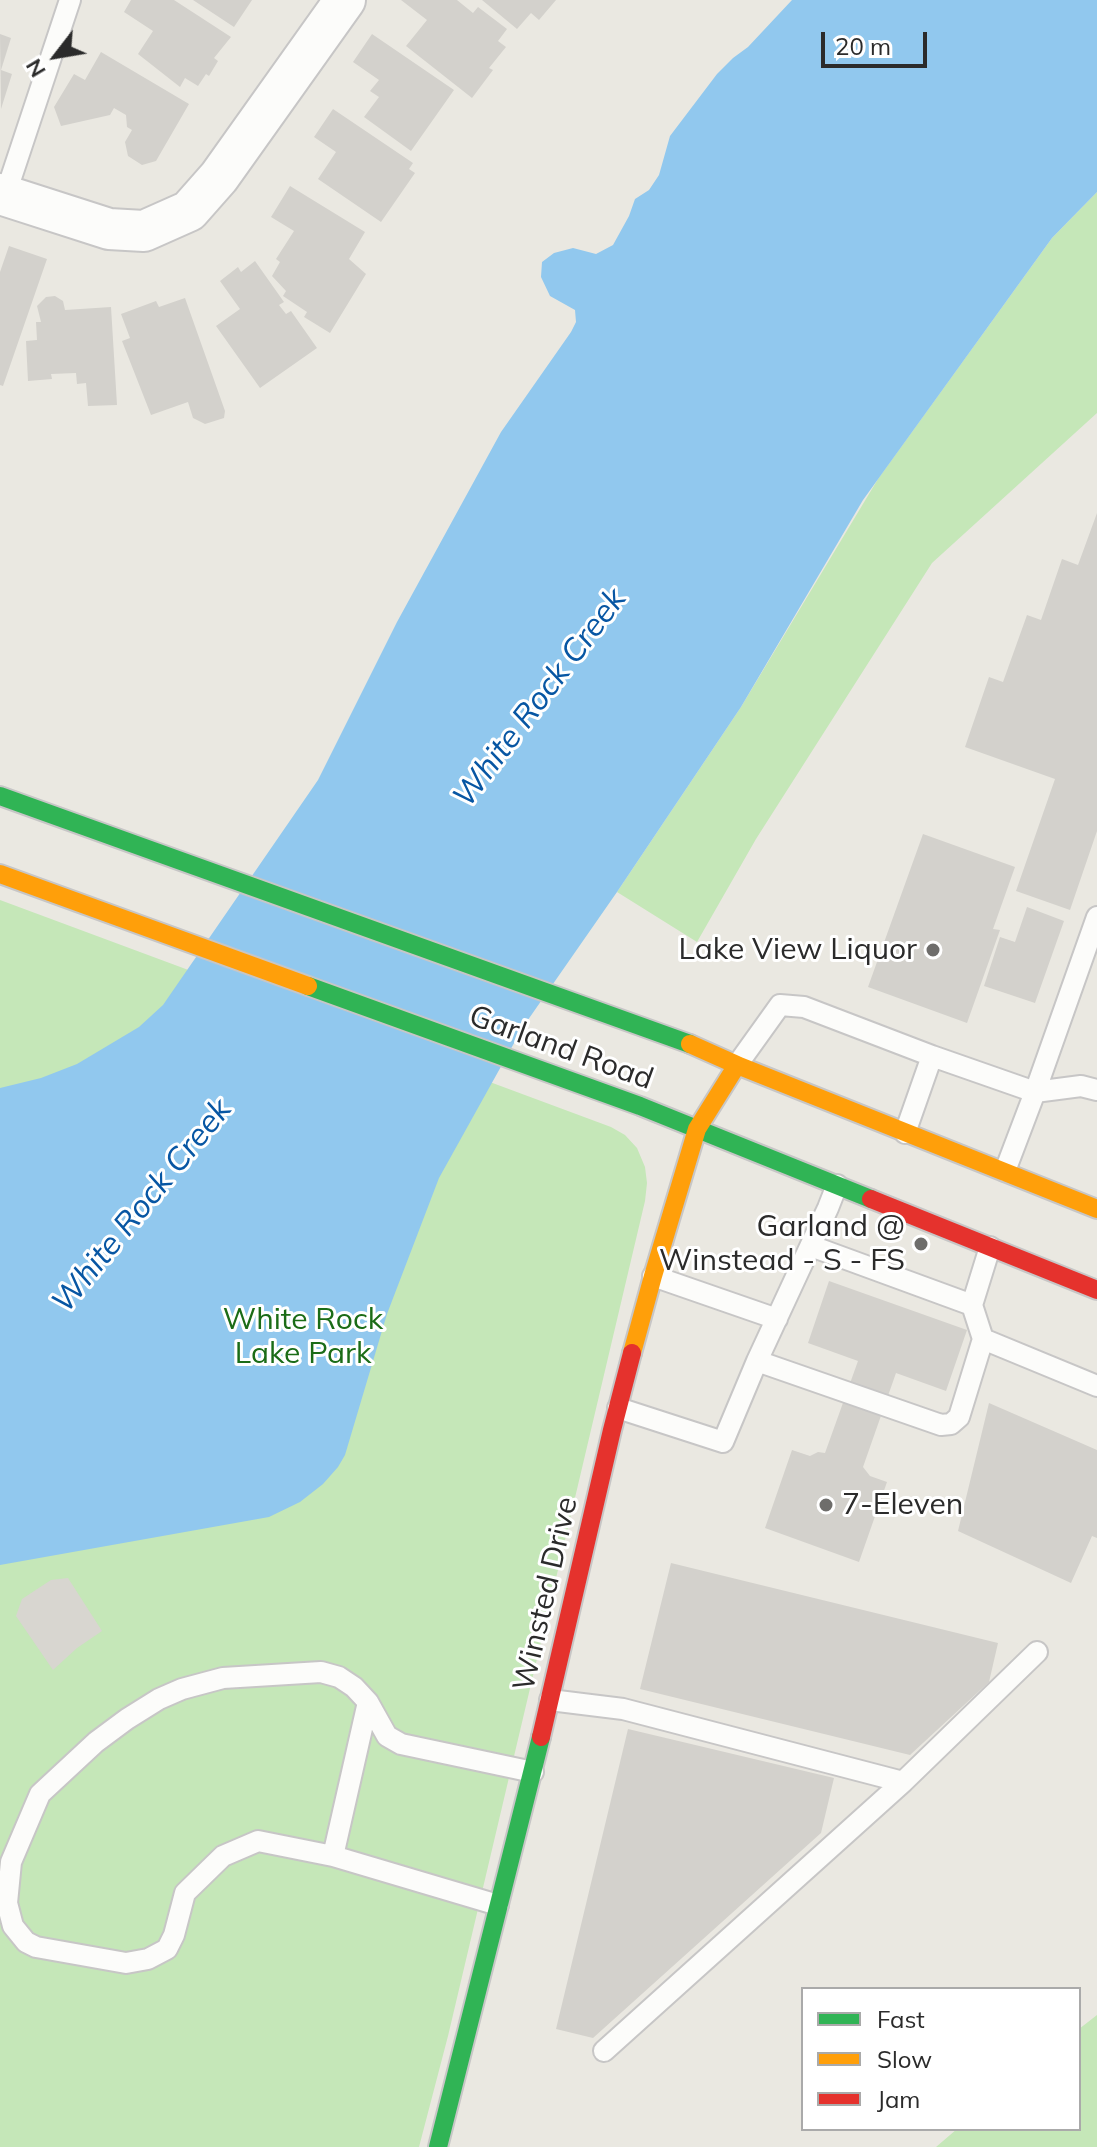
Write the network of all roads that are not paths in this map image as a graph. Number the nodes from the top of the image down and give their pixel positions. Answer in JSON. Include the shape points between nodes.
{"nodes":[{"id":1,"x":70,"y":0,"type":"edge"},
{"id":2,"x":345,"y":0,"type":"edge"},
{"id":3,"x":3,"y":195,"type":"edge"},
{"id":4,"x":0,"y":796,"type":"edge"},
{"id":5,"x":0,"y":874,"type":"edge"},
{"id":6,"x":1097,"y":917,"type":"edge"},
{"id":7,"x":932,"y":1056,"type":"junction"},
{"id":8,"x":737,"y":1065,"type":"junction"},
{"id":9,"x":1097,"y":1090,"type":"edge"},
{"id":10,"x":1035,"y":1092,"type":"junction"},
{"id":11,"x":697,"y":1129,"type":"junction"},
{"id":12,"x":905,"y":1133,"type":"junction"},
{"id":13,"x":1005,"y":1171,"type":"junction"},
{"id":14,"x":837,"y":1185,"type":"junction"},
{"id":15,"x":1097,"y":1209,"type":"edge"},
{"id":16,"x":811,"y":1246,"type":"junction"},
{"id":17,"x":990,"y":1247,"type":"junction"},
{"id":18,"x":653,"y":1276,"type":"junction"},
{"id":19,"x":1097,"y":1290,"type":"edge"},
{"id":20,"x":972,"y":1305,"type":"junction"},
{"id":21,"x":777,"y":1319,"type":"junction"},
{"id":22,"x":983,"y":1339,"type":"junction"},
{"id":23,"x":757,"y":1361,"type":"junction"},
{"id":24,"x":1097,"y":1386,"type":"edge"},
{"id":25,"x":618,"y":1408,"type":"junction"},
{"id":26,"x":1037,"y":1652,"type":"dead end"},
{"id":27,"x":550,"y":1700,"type":"junction"},
{"id":28,"x":368,"y":1702,"type":"junction"},
{"id":29,"x":533,"y":1772,"type":"junction"},
{"id":30,"x":903,"y":1782,"type":"junction"},
{"id":31,"x":333,"y":1856,"type":"junction"},
{"id":32,"x":498,"y":1905,"type":"junction"},
{"id":33,"x":604,"y":2051,"type":"dead end"},
{"id":34,"x":438,"y":2147,"type":"edge"}],
"edges":[{"from":1,"to":3,"type":"lane"},
{"from":2,"to":3,"type":"street","via":[[189,211],[144,231],[109,229]]},
{"from":4,"to":8,"type":"main road","name":"Garland Road"},
{"from":5,"to":11,"type":"main road","name":"Garland Road"},
{"from":6,"to":10,"type":"lane"},
{"from":7,"to":8,"type":"lane","via":[[804,1007],[780,1005]]},
{"from":7,"to":10,"type":"lane"},
{"from":7,"to":12,"type":"lane"},
{"from":8,"to":11,"type":"main road","name":"Winsted Drive"},
{"from":8,"to":12,"type":"main road","name":"Garland Road"},
{"from":9,"to":10,"type":"lane","via":[[1081,1086]]},
{"from":10,"to":13,"type":"lane"},
{"from":11,"to":14,"type":"main road","name":"Garland Road"},
{"from":11,"to":18,"type":"main road","name":"Winsted Drive"},
{"from":12,"to":13,"type":"main road","name":"Garland Road"},
{"from":13,"to":15,"type":"main road","name":"Garland Road"},
{"from":14,"to":16,"type":"lane"},
{"from":14,"to":17,"type":"main road","name":"Garland Road"},
{"from":16,"to":20,"type":"lane"},
{"from":16,"to":21,"type":"lane"},
{"from":17,"to":19,"type":"main road","name":"Garland Road"},
{"from":17,"to":20,"type":"lane"},
{"from":18,"to":21,"type":"lane"},
{"from":18,"to":25,"type":"main road","name":"Winsted Drive"},
{"from":20,"to":22,"type":"lane"},
{"from":21,"to":23,"type":"lane"},
{"from":22,"to":23,"type":"lane","via":[[959,1417],[941,1425]]},
{"from":22,"to":24,"type":"lane"},
{"from":23,"to":25,"type":"lane","via":[[723,1442]]},
{"from":25,"to":27,"type":"main road","name":"Winsted Drive"},
{"from":26,"to":30,"type":"lane"},
{"from":27,"to":29,"type":"main road","name":"Winsted Drive"},
{"from":27,"to":30,"type":"lane","via":[[623,1709]]},
{"from":28,"to":29,"type":"lane","via":[[387,1736],[401,1744]]},
{"from":28,"to":31,"type":"lane"},
{"from":28,"to":31,"type":"lane","via":[[339,1677],[321,1672],[223,1678],[159,1699],[96,1742],[40,1794],[11,1862],[7,1903],[13,1926],[26,1942],[126,1963],[167,1949],[185,1893],[223,1856],[258,1841]]},
{"from":29,"to":32,"type":"main road","name":"Winsted Drive"},
{"from":30,"to":33,"type":"lane"},
{"from":31,"to":32,"type":"lane"},
{"from":32,"to":34,"type":"main road","name":"Winsted Drive"}]}
